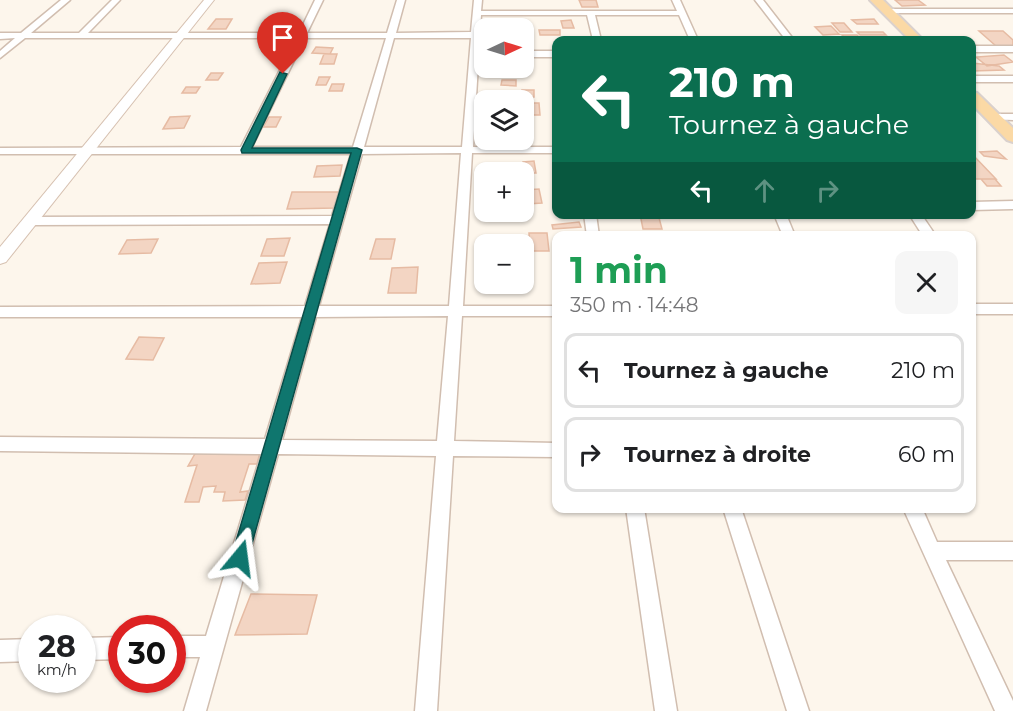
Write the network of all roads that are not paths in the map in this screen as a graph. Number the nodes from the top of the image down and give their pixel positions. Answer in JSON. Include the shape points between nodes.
{"nodes":[{"id":1,"x":66,"y":0,"type":"edge"},
{"id":2,"x":116,"y":0,"type":"edge"},
{"id":3,"x":208,"y":0,"type":"edge"},
{"id":4,"x":319,"y":0,"type":"edge"},
{"id":5,"x":401,"y":0,"type":"edge"},
{"id":6,"x":676,"y":0,"type":"edge"},
{"id":7,"x":759,"y":0,"type":"edge"},
{"id":8,"x":876,"y":0,"type":"edge"},
{"id":9,"x":478,"y":7,"type":"edge"},
{"id":10,"x":888,"y":11,"type":"junction"},
{"id":11,"x":1013,"y":11,"type":"edge"},
{"id":12,"x":590,"y":13,"type":"junction"},
{"id":13,"x":681,"y":13,"type":"junction"},
{"id":14,"x":302,"y":35,"type":"junction"},
{"id":15,"x":390,"y":35,"type":"junction"},
{"id":16,"x":474,"y":35,"type":"edge"},
{"id":17,"x":0,"y":36,"type":"edge"},
{"id":18,"x":23,"y":36,"type":"junction"},
{"id":19,"x":81,"y":36,"type":"junction"},
{"id":20,"x":180,"y":36,"type":"junction"},
{"id":21,"x":596,"y":36,"type":"edge"},
{"id":22,"x":692,"y":36,"type":"edge"},
{"id":23,"x":787,"y":36,"type":"edge"},
{"id":24,"x":913,"y":36,"type":"edge"},
{"id":25,"x":976,"y":49,"type":"edge"},
{"id":26,"x":1013,"y":49,"type":"edge"},
{"id":27,"x":534,"y":54,"type":"edge"},
{"id":28,"x":552,"y":54,"type":"edge"},
{"id":29,"x":0,"y":55,"type":"edge"},
{"id":30,"x":476,"y":78,"type":"edge"},
{"id":31,"x":976,"y":79,"type":"edge"},
{"id":32,"x":1013,"y":79,"type":"edge"},
{"id":33,"x":976,"y":100,"type":"edge"},
{"id":34,"x":993,"y":117,"type":"junction"},
{"id":35,"x":1013,"y":117,"type":"edge"},
{"id":36,"x":1013,"y":137,"type":"edge"},
{"id":37,"x":246,"y":150,"type":"junction"},
{"id":38,"x":357,"y":150,"type":"junction"},
{"id":39,"x":467,"y":150,"type":"junction"},
{"id":40,"x":552,"y":150,"type":"edge"},
{"id":41,"x":0,"y":151,"type":"edge"},
{"id":42,"x":87,"y":151,"type":"junction"},
{"id":43,"x":976,"y":206,"type":"edge"},
{"id":44,"x":1013,"y":206,"type":"edge"},
{"id":45,"x":337,"y":220,"type":"junction"},
{"id":46,"x":30,"y":221,"type":"junction"},
{"id":47,"x":0,"y":258,"type":"edge"},
{"id":48,"x":977,"y":309,"type":"edge"},
{"id":49,"x":552,"y":310,"type":"edge"},
{"id":50,"x":310,"y":311,"type":"junction"},
{"id":51,"x":456,"y":311,"type":"junction"},
{"id":52,"x":1011,"y":311,"type":"edge"},
{"id":53,"x":0,"y":312,"type":"edge"},
{"id":54,"x":0,"y":444,"type":"edge"},
{"id":55,"x":272,"y":447,"type":"junction"},
{"id":56,"x":446,"y":449,"type":"junction"},
{"id":57,"x":552,"y":450,"type":"edge"},
{"id":58,"x":636,"y":513,"type":"edge"},
{"id":59,"x":734,"y":513,"type":"edge"},
{"id":60,"x":914,"y":513,"type":"edge"},
{"id":61,"x":932,"y":551,"type":"junction"},
{"id":62,"x":1013,"y":551,"type":"edge"},
{"id":63,"x":214,"y":646,"type":"junction"},
{"id":64,"x":186,"y":647,"type":"edge"},
{"id":65,"x":18,"y":650,"type":"edge"},
{"id":66,"x":0,"y":651,"type":"edge"},
{"id":67,"x":195,"y":711,"type":"edge"},
{"id":68,"x":426,"y":711,"type":"edge"},
{"id":69,"x":666,"y":711,"type":"edge"},
{"id":70,"x":798,"y":711,"type":"edge"},
{"id":71,"x":1006,"y":711,"type":"edge"}],
"edges":[{"from":1,"to":18,"type":"street"},
{"from":2,"to":19,"type":"street"},
{"from":3,"to":20,"type":"street"},
{"from":4,"to":14,"type":"street"},
{"from":5,"to":15,"type":"street"},
{"from":6,"to":13,"type":"street"},
{"from":7,"to":23,"type":"street"},
{"from":8,"to":10,"type":"main road"},
{"from":9,"to":12,"type":"street"},
{"from":10,"to":11,"type":"street"},
{"from":10,"to":24,"type":"main road"},
{"from":12,"to":13,"type":"street"},
{"from":12,"to":21,"type":"street"},
{"from":13,"to":22,"type":"street"},
{"from":14,"to":15,"type":"street"},
{"from":14,"to":20,"type":"street"},
{"from":14,"to":37,"type":"street"},
{"from":15,"to":16,"type":"street"},
{"from":15,"to":38,"type":"street"},
{"from":17,"to":18,"type":"street"},
{"from":18,"to":19,"type":"street"},
{"from":18,"to":29,"type":"street"},
{"from":19,"to":20,"type":"street"},
{"from":20,"to":42,"type":"street"},
{"from":25,"to":26,"type":"street"},
{"from":27,"to":28,"type":"street"},
{"from":30,"to":39,"type":"street"},
{"from":31,"to":32,"type":"street"},
{"from":33,"to":34,"type":"main road"},
{"from":34,"to":35,"type":"street"},
{"from":34,"to":36,"type":"main road"},
{"from":37,"to":38,"type":"street"},
{"from":37,"to":42,"type":"street"},
{"from":38,"to":39,"type":"street"},
{"from":38,"to":45,"type":"street"},
{"from":39,"to":40,"type":"street"},
{"from":39,"to":51,"type":"street"},
{"from":41,"to":42,"type":"street"},
{"from":42,"to":46,"type":"street"},
{"from":43,"to":44,"type":"street"},
{"from":45,"to":46,"type":"street"},
{"from":45,"to":50,"type":"street"},
{"from":46,"to":47,"type":"street"},
{"from":48,"to":52,"type":"street"},
{"from":49,"to":51,"type":"street"},
{"from":50,"to":51,"type":"street"},
{"from":50,"to":53,"type":"street"},
{"from":50,"to":55,"type":"street"},
{"from":51,"to":56,"type":"street"},
{"from":54,"to":55,"type":"street"},
{"from":55,"to":56,"type":"street"},
{"from":55,"to":63,"type":"street"},
{"from":56,"to":57,"type":"street"},
{"from":56,"to":68,"type":"street"},
{"from":58,"to":69,"type":"street"},
{"from":59,"to":70,"type":"street"},
{"from":60,"to":61,"type":"street"},
{"from":61,"to":62,"type":"street"},
{"from":61,"to":71,"type":"street"},
{"from":63,"to":64,"type":"street"},
{"from":63,"to":67,"type":"street"},
{"from":65,"to":66,"type":"street"}]}
